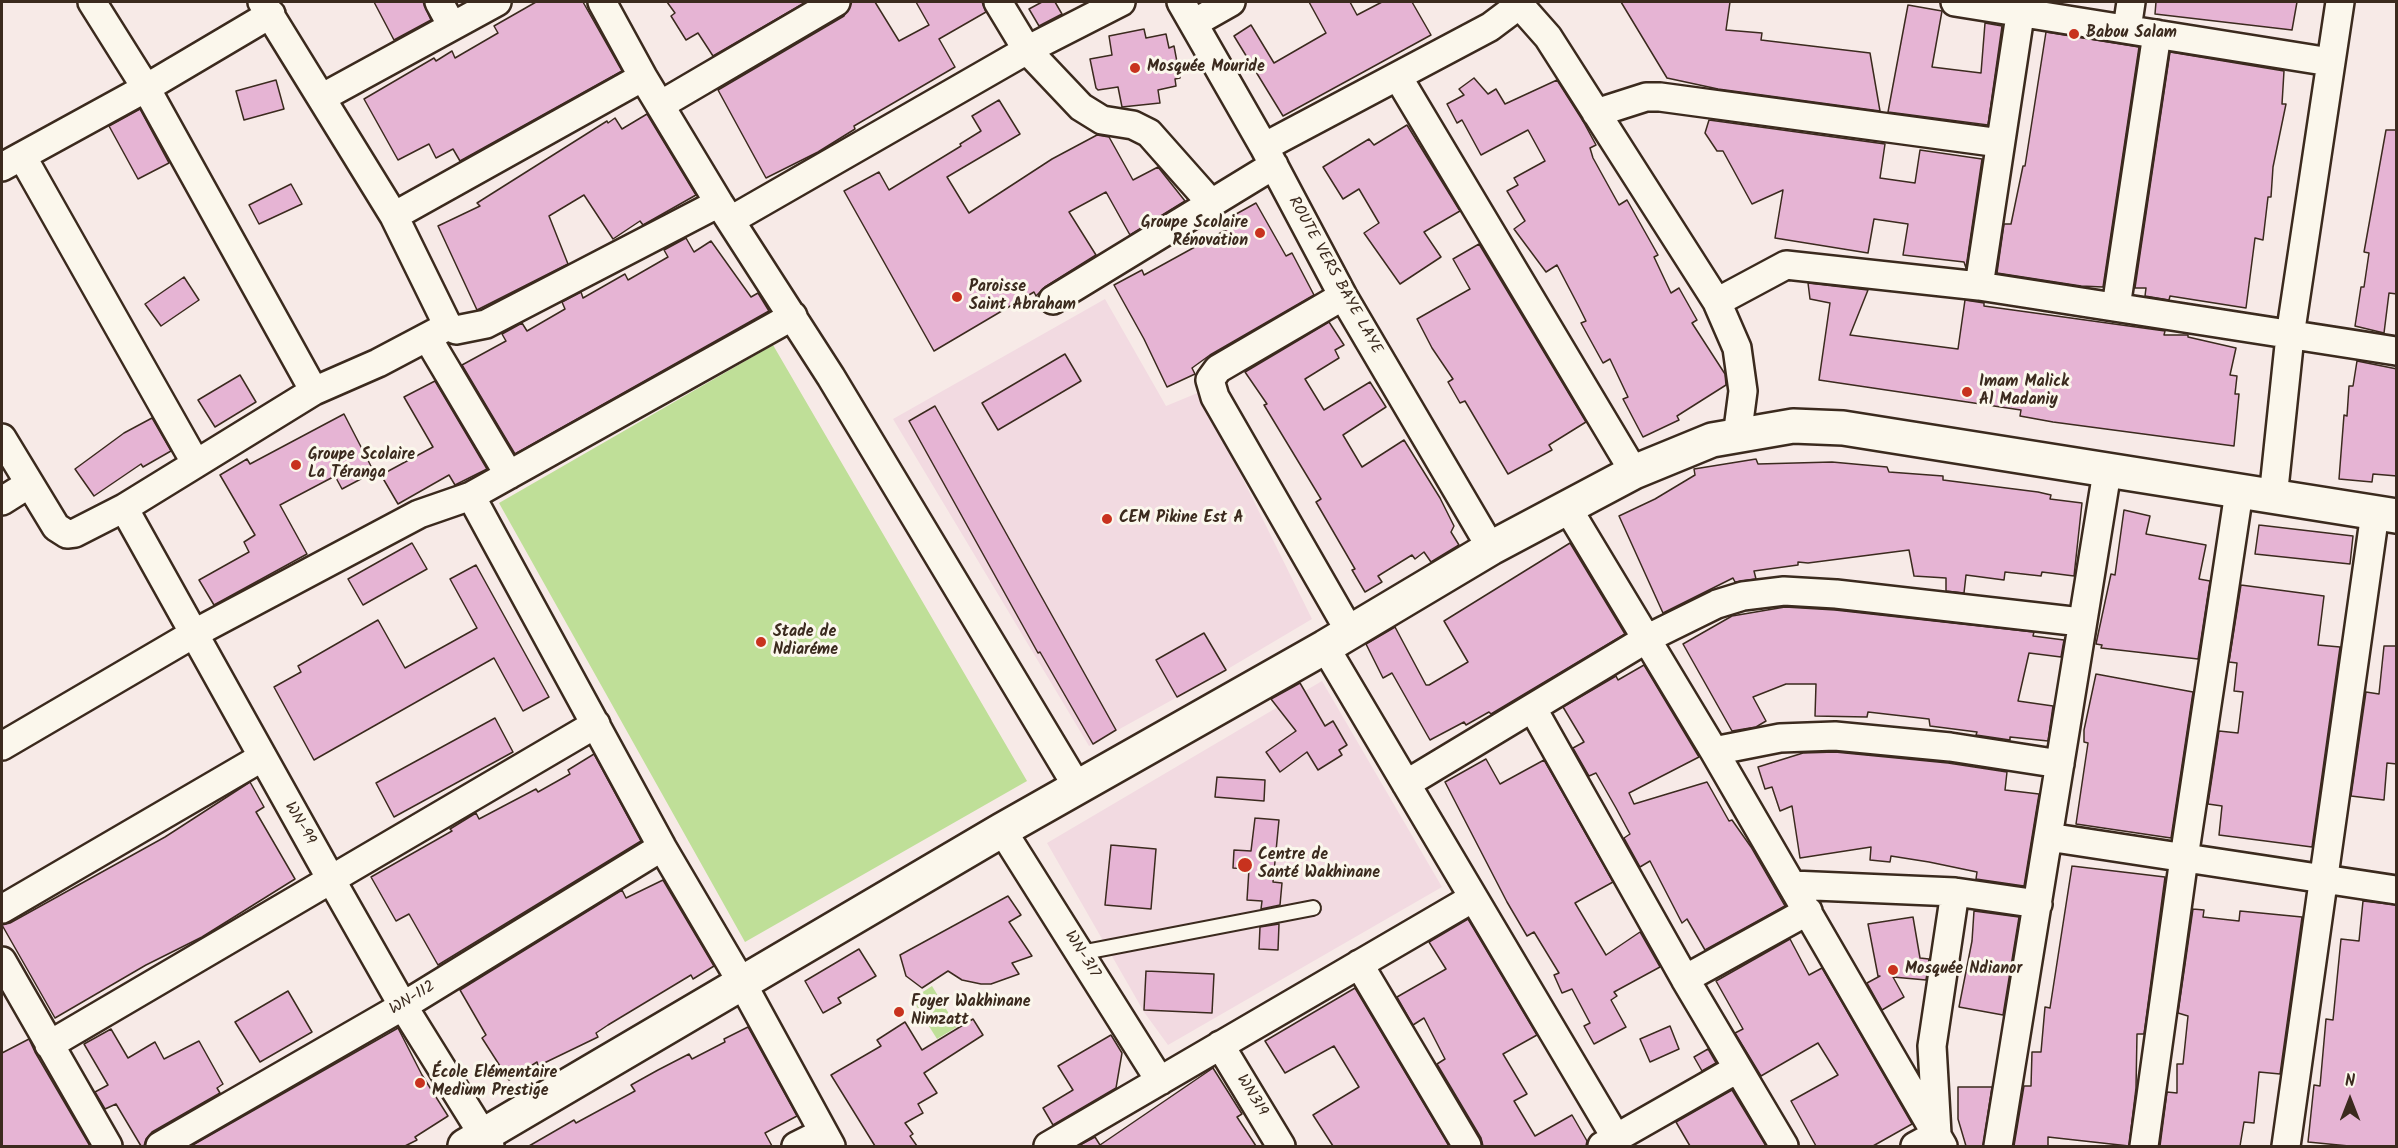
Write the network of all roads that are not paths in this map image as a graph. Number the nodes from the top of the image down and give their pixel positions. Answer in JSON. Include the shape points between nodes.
{"nodes":[{"id":1,"x":92,"y":2,"type":"edge"},
{"id":2,"x":439,"y":2,"type":"edge"},
{"id":3,"x":497,"y":2,"type":"edge"},
{"id":4,"x":602,"y":2,"type":"edge"},
{"id":5,"x":836,"y":2,"type":"edge"},
{"id":6,"x":998,"y":2,"type":"edge"},
{"id":7,"x":1121,"y":2,"type":"edge"},
{"id":8,"x":1231,"y":2,"type":"edge"},
{"id":9,"x":1955,"y":2,"type":"edge"},
{"id":10,"x":2131,"y":2,"type":"edge"},
{"id":11,"x":2340,"y":2,"type":"edge"},
{"id":12,"x":1517,"y":4,"type":"edge"},
{"id":13,"x":2021,"y":7,"type":"edge"},
{"id":14,"x":267,"y":8,"type":"edge"},
{"id":15,"x":1187,"y":12,"type":"edge"},
{"id":16,"x":452,"y":26,"type":"junction"},
{"id":17,"x":2127,"y":29,"type":"junction"},
{"id":18,"x":2157,"y":34,"type":"junction"},
{"id":19,"x":1027,"y":50,"type":"junction"},
{"id":20,"x":2330,"y":62,"type":"junction"},
{"id":21,"x":1398,"y":76,"type":"junction"},
{"id":22,"x":644,"y":77,"type":"junction"},
{"id":23,"x":146,"y":88,"type":"junction"},
{"id":24,"x":323,"y":97,"type":"junction"},
{"id":25,"x":662,"y":104,"type":"junction"},
{"id":26,"x":1596,"y":113,"type":"junction"},
{"id":27,"x":2000,"y":143,"type":"junction"},
{"id":28,"x":1269,"y":156,"type":"junction"},
{"id":29,"x":12,"y":162,"type":"edge"},
{"id":30,"x":1212,"y":204,"type":"junction"},
{"id":31,"x":725,"y":212,"type":"junction"},
{"id":32,"x":394,"y":216,"type":"junction"},
{"id":33,"x":1978,"y":286,"type":"junction"},
{"id":34,"x":1343,"y":296,"type":"junction"},
{"id":35,"x":1053,"y":300,"type":"dead end"},
{"id":36,"x":1717,"y":302,"type":"junction"},
{"id":37,"x":2116,"y":307,"type":"junction"},
{"id":38,"x":793,"y":316,"type":"junction"},
{"id":39,"x":438,"y":331,"type":"junction"},
{"id":40,"x":2290,"y":336,"type":"junction"},
{"id":41,"x":2397,"y":351,"type":"edge"},
{"id":42,"x":314,"y":391,"type":"junction"},
{"id":43,"x":1737,"y":437,"type":"junction"},
{"id":44,"x":2,"y":438,"type":"edge"},
{"id":45,"x":195,"y":462,"type":"junction"},
{"id":46,"x":1634,"y":472,"type":"junction"},
{"id":47,"x":2108,"y":472,"type":"junction"},
{"id":48,"x":509,"y":475,"type":"junction"},
{"id":49,"x":29,"y":484,"type":"junction"},
{"id":50,"x":2239,"y":492,"type":"junction"},
{"id":51,"x":471,"y":496,"type":"junction"},
{"id":52,"x":2273,"y":498,"type":"junction"},
{"id":53,"x":2,"y":501,"type":"edge"},
{"id":54,"x":1568,"y":507,"type":"junction"},
{"id":55,"x":124,"y":508,"type":"junction"},
{"id":56,"x":2386,"y":514,"type":"edge"},
{"id":57,"x":1491,"y":548,"type":"junction"},
{"id":58,"x":2081,"y":622,"type":"junction"},
{"id":59,"x":195,"y":633,"type":"junction"},
{"id":60,"x":1647,"y":638,"type":"junction"},
{"id":61,"x":1338,"y":639,"type":"junction"},
{"id":62,"x":1533,"y":709,"type":"junction"},
{"id":63,"x":596,"y":724,"type":"junction"},
{"id":64,"x":2,"y":746,"type":"edge"},
{"id":65,"x":1714,"y":751,"type":"junction"},
{"id":66,"x":261,"y":758,"type":"junction"},
{"id":67,"x":2060,"y":764,"type":"junction"},
{"id":68,"x":1406,"y":784,"type":"junction"},
{"id":69,"x":1078,"y":788,"type":"junction"},
{"id":70,"x":1002,"y":830,"type":"junction"},
{"id":71,"x":2048,"y":837,"type":"junction"},
{"id":72,"x":662,"y":847,"type":"junction"},
{"id":73,"x":2184,"y":858,"type":"junction"},
{"id":74,"x":2325,"y":879,"type":"junction"},
{"id":75,"x":332,"y":881,"type":"junction"},
{"id":76,"x":1792,"y":885,"type":"junction"},
{"id":77,"x":2397,"y":890,"type":"edge"},
{"id":78,"x":1954,"y":892,"type":"junction"},
{"id":79,"x":1473,"y":898,"type":"junction"},
{"id":80,"x":2038,"y":904,"type":"junction"},
{"id":81,"x":1313,"y":908,"type":"dead end"},
{"id":82,"x":2,"y":909,"type":"edge"},
{"id":83,"x":1808,"y":911,"type":"junction"},
{"id":84,"x":1080,"y":953,"type":"junction"},
{"id":85,"x":2,"y":961,"type":"edge"},
{"id":86,"x":1359,"y":964,"type":"junction"},
{"id":87,"x":1685,"y":979,"type":"junction"},
{"id":88,"x":742,"y":983,"type":"junction"},
{"id":89,"x":403,"y":1006,"type":"junction"},
{"id":90,"x":49,"y":1045,"type":"junction"},
{"id":91,"x":1220,"y":1046,"type":"junction"},
{"id":92,"x":1737,"y":1069,"type":"junction"},
{"id":93,"x":1160,"y":1081,"type":"junction"},
{"id":94,"x":826,"y":1140,"type":"edge"},
{"id":95,"x":1609,"y":1142,"type":"edge"},
{"id":96,"x":1932,"y":1142,"type":"edge"},
{"id":97,"x":480,"y":1143,"type":"edge"},
{"id":98,"x":108,"y":1146,"type":"edge"},
{"id":99,"x":160,"y":1146,"type":"edge"},
{"id":100,"x":796,"y":1146,"type":"edge"},
{"id":101,"x":1048,"y":1146,"type":"edge"},
{"id":102,"x":1281,"y":1146,"type":"edge"},
{"id":103,"x":1467,"y":1146,"type":"edge"},
{"id":104,"x":1784,"y":1146,"type":"edge"},
{"id":105,"x":1998,"y":1146,"type":"edge"},
{"id":106,"x":2144,"y":1146,"type":"edge"},
{"id":107,"x":2286,"y":1146,"type":"edge"}],
"edges":[{"from":1,"to":23,"type":"street"},
{"from":2,"to":16,"type":"street"},
{"from":3,"to":16,"type":"street"},
{"from":4,"to":22,"type":"street"},
{"from":5,"to":25,"type":"street"},
{"from":6,"to":19,"type":"street"},
{"from":7,"to":19,"type":"street"},
{"from":8,"to":15,"type":"street"},
{"from":9,"to":13,"type":"street"},
{"from":10,"to":17,"type":"street"},
{"from":11,"to":20,"type":"street"},
{"from":12,"to":21,"type":"street","via":[[1490,27]]},
{"from":12,"to":26,"type":"street","via":[[1548,37]]},
{"from":13,"to":17,"type":"street"},
{"from":13,"to":27,"type":"street"},
{"from":14,"to":23,"type":"street"},
{"from":14,"to":24,"type":"street"},
{"from":15,"to":28,"type":"street","name":"ROUTE VERS BAYE LAYE"},
{"from":16,"to":24,"type":"street"},
{"from":17,"to":18,"type":"street"},
{"from":18,"to":20,"type":"street"},
{"from":18,"to":37,"type":"street"},
{"from":19,"to":30,"type":"street","via":[[1081,107],[1102,120],[1133,125],[1149,133]]},
{"from":19,"to":31,"type":"street"},
{"from":20,"to":40,"type":"street"},
{"from":21,"to":28,"type":"street"},
{"from":21,"to":46,"type":"street"},
{"from":22,"to":25,"type":"street"},
{"from":22,"to":32,"type":"street"},
{"from":23,"to":29,"type":"street"},
{"from":23,"to":42,"type":"street"},
{"from":24,"to":32,"type":"street"},
{"from":25,"to":31,"type":"street"},
{"from":26,"to":27,"type":"street","via":[[1646,97],[1660,97]]},
{"from":26,"to":36,"type":"street"},
{"from":27,"to":33,"type":"street"},
{"from":28,"to":30,"type":"street"},
{"from":28,"to":34,"type":"street","name":"ROUTE VERS BAYE LAYE"},
{"from":29,"to":45,"type":"street"},
{"from":30,"to":35,"type":"street"},
{"from":31,"to":38,"type":"street"},
{"from":31,"to":39,"type":"street","via":[[486,324]]},
{"from":32,"to":39,"type":"street"},
{"from":33,"to":36,"type":"street","via":[[1786,265]]},
{"from":33,"to":37,"type":"street"},
{"from":34,"to":57,"type":"street","name":"ROUTE VERS BAYE LAYE"},
{"from":34,"to":61,"type":"street","via":[[1218,369],[1210,380],[1215,397]]},
{"from":36,"to":43,"type":"street","via":[[1737,348],[1743,391]]},
{"from":37,"to":40,"type":"street"},
{"from":38,"to":48,"type":"street"},
{"from":38,"to":69,"type":"street"},
{"from":39,"to":42,"type":"street"},
{"from":39,"to":48,"type":"street"},
{"from":40,"to":41,"type":"street"},
{"from":40,"to":52,"type":"street"},
{"from":42,"to":45,"type":"street"},
{"from":43,"to":46,"type":"street","via":[[1712,440]]},
{"from":43,"to":47,"type":"street","via":[[1792,426],[1843,428]]},
{"from":44,"to":49,"type":"street"},
{"from":45,"to":55,"type":"street"},
{"from":46,"to":54,"type":"street"},
{"from":47,"to":50,"type":"street"},
{"from":47,"to":58,"type":"street"},
{"from":48,"to":51,"type":"street"},
{"from":49,"to":53,"type":"street"},
{"from":49,"to":55,"type":"street","via":[[56,527],[67,534]]},
{"from":50,"to":52,"type":"street"},
{"from":50,"to":73,"type":"street"},
{"from":51,"to":59,"type":"street","via":[[419,514]]},
{"from":51,"to":63,"type":"street"},
{"from":52,"to":56,"type":"street"},
{"from":54,"to":57,"type":"street"},
{"from":54,"to":60,"type":"street"},
{"from":55,"to":59,"type":"street","name":"WN-99"},
{"from":56,"to":74,"type":"street"},
{"from":57,"to":61,"type":"street"},
{"from":58,"to":60,"type":"street","via":[[1784,591],[1717,604]]},
{"from":58,"to":67,"type":"street"},
{"from":59,"to":64,"type":"street"},
{"from":59,"to":66,"type":"street","name":"WN-99"},
{"from":60,"to":62,"type":"street"},
{"from":60,"to":65,"type":"street"},
{"from":61,"to":68,"type":"street"},
{"from":61,"to":69,"type":"street"},
{"from":62,"to":68,"type":"street"},
{"from":62,"to":87,"type":"street"},
{"from":63,"to":72,"type":"street"},
{"from":63,"to":75,"type":"street"},
{"from":65,"to":67,"type":"street","via":[[1780,738],[1835,736],[1950,747]]},
{"from":65,"to":76,"type":"street"},
{"from":66,"to":75,"type":"street","name":"WN-99"},
{"from":66,"to":82,"type":"street"},
{"from":67,"to":71,"type":"street"},
{"from":68,"to":79,"type":"street"},
{"from":69,"to":70,"type":"street"},
{"from":70,"to":84,"type":"street","name":"WN-317","number":"WN-317"},
{"from":70,"to":88,"type":"street"},
{"from":71,"to":73,"type":"street"},
{"from":71,"to":80,"type":"street"},
{"from":72,"to":88,"type":"street"},
{"from":72,"to":89,"type":"street","name":"WN-112"},
{"from":73,"to":74,"type":"street"},
{"from":73,"to":106,"type":"street"},
{"from":74,"to":77,"type":"street"},
{"from":74,"to":107,"type":"street"},
{"from":75,"to":89,"type":"street","name":"WN-99"},
{"from":75,"to":90,"type":"street"},
{"from":76,"to":78,"type":"street"},
{"from":76,"to":83,"type":"street"},
{"from":78,"to":80,"type":"street"},
{"from":78,"to":96,"type":"street","via":[[1932,1046]]},
{"from":79,"to":86,"type":"street"},
{"from":79,"to":95,"type":"street"},
{"from":80,"to":105,"type":"street"},
{"from":81,"to":84,"type":"lane"},
{"from":83,"to":87,"type":"street"},
{"from":83,"to":96,"type":"street"},
{"from":84,"to":93,"type":"street","name":"WN-317","number":"WN-317"},
{"from":85,"to":90,"type":"street"},
{"from":86,"to":91,"type":"street"},
{"from":86,"to":103,"type":"street"},
{"from":87,"to":92,"type":"street"},
{"from":88,"to":94,"type":"street"},
{"from":88,"to":97,"type":"street"},
{"from":89,"to":97,"type":"street","name":"WN-99"},
{"from":89,"to":99,"type":"street","name":"WN-112"},
{"from":90,"to":98,"type":"street"},
{"from":91,"to":93,"type":"street"},
{"from":91,"to":102,"type":"street","name":"WN319"},
{"from":92,"to":95,"type":"street"},
{"from":92,"to":104,"type":"street"},
{"from":93,"to":101,"type":"street"},
{"from":94,"to":100,"type":"street"}]}
